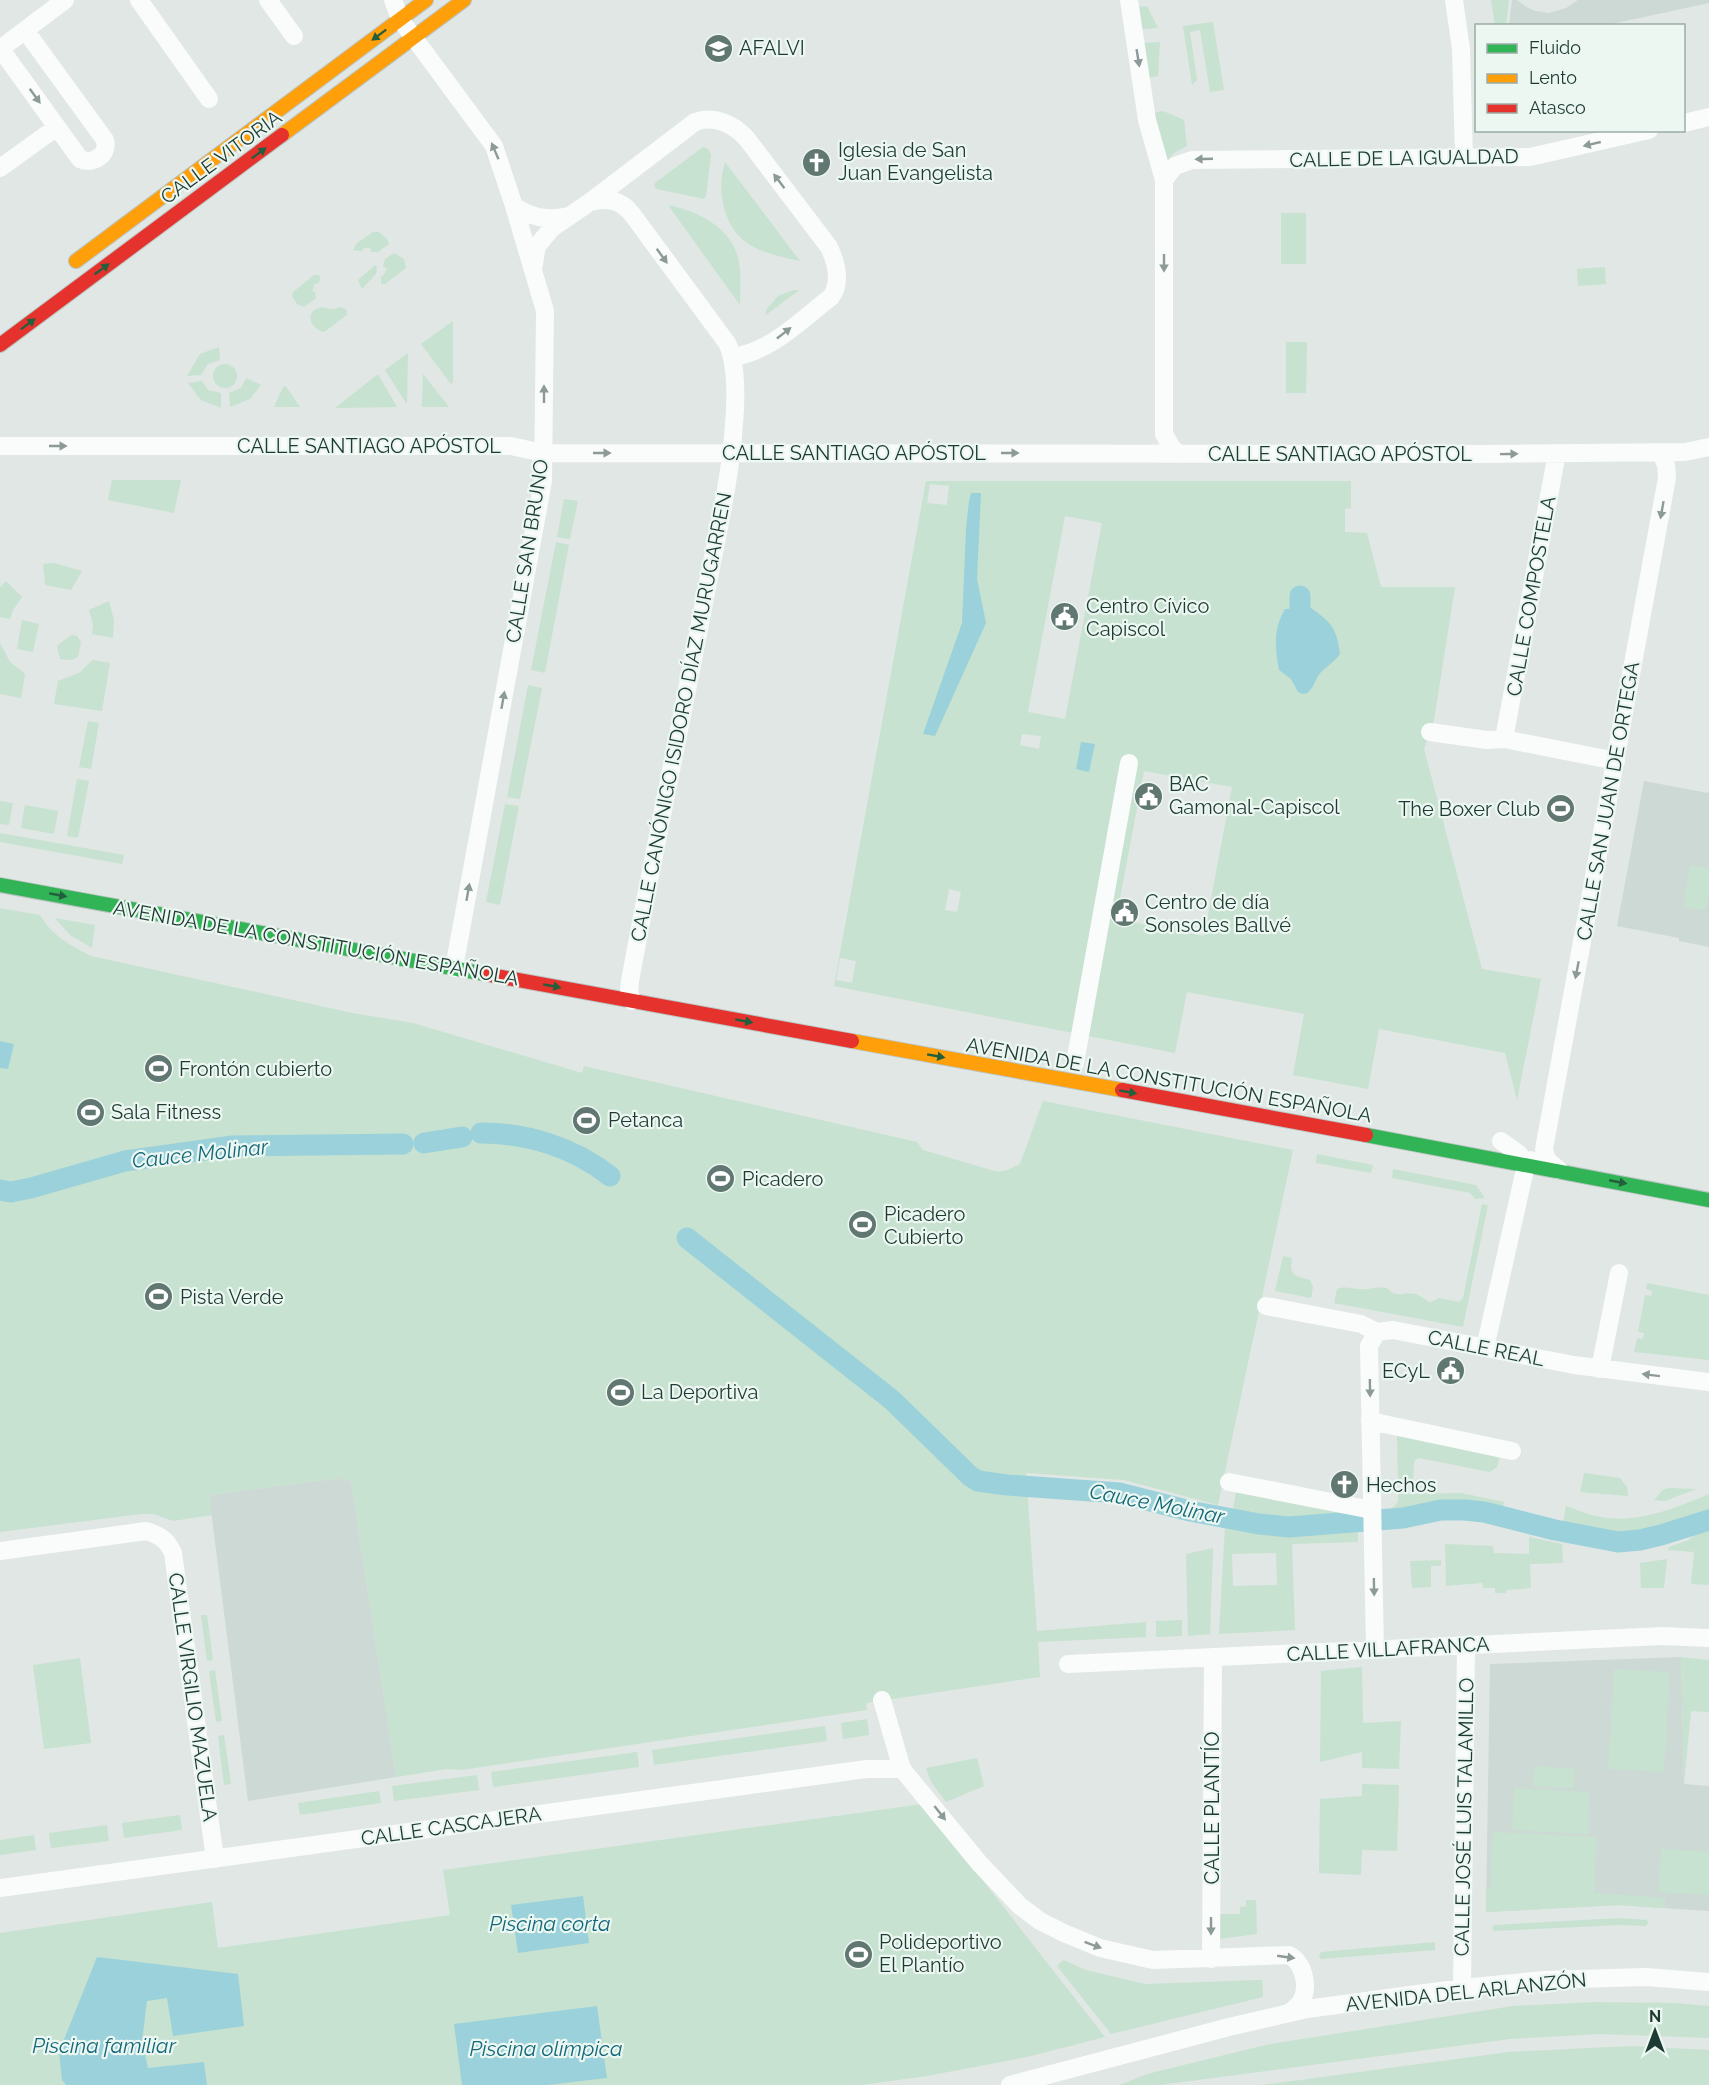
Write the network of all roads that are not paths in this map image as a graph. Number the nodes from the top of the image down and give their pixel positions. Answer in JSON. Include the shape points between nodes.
{"nodes":[{"id":1,"x":65,"y":0,"type":"edge"},
{"id":2,"x":139,"y":0,"type":"edge"},
{"id":3,"x":267,"y":0,"type":"edge"},
{"id":4,"x":393,"y":0,"type":"edge"},
{"id":5,"x":426,"y":0,"type":"edge"},
{"id":6,"x":464,"y":0,"type":"edge"},
{"id":7,"x":1129,"y":0,"type":"edge"},
{"id":8,"x":1454,"y":0,"type":"edge"},
{"id":9,"x":400,"y":19,"type":"junction"},
{"id":10,"x":25,"y":30,"type":"junction"},
{"id":11,"x":294,"y":36,"type":"dead end"},
{"id":12,"x":413,"y":38,"type":"junction"},
{"id":13,"x":0,"y":49,"type":"edge"},
{"id":14,"x":209,"y":99,"type":"dead end"},
{"id":15,"x":1709,"y":117,"type":"edge"},
{"id":16,"x":1685,"y":123,"type":"edge"},
{"id":17,"x":57,"y":127,"type":"junction"},
{"id":18,"x":1640,"y":132,"type":"edge"},
{"id":19,"x":1464,"y":158,"type":"junction"},
{"id":20,"x":636,"y":166,"type":"junction"},
{"id":21,"x":0,"y":168,"type":"edge"},
{"id":22,"x":1164,"y":180,"type":"junction"},
{"id":23,"x":590,"y":202,"type":"junction"},
{"id":24,"x":514,"y":206,"type":"junction"},
{"id":25,"x":627,"y":209,"type":"junction"},
{"id":26,"x":571,"y":215,"type":"junction"},
{"id":27,"x":68,"y":267,"type":"dead end"},
{"id":28,"x":533,"y":274,"type":"junction"},
{"id":29,"x":0,"y":345,"type":"edge"},
{"id":30,"x":732,"y":357,"type":"junction"},
{"id":31,"x":734,"y":423,"type":"junction"},
{"id":32,"x":0,"y":446,"type":"edge"},
{"id":33,"x":1709,"y":447,"type":"edge"},
{"id":34,"x":730,"y":452,"type":"junction"},
{"id":35,"x":763,"y":452,"type":"junction"},
{"id":36,"x":543,"y":453,"type":"junction"},
{"id":37,"x":1557,"y":453,"type":"junction"},
{"id":38,"x":1661,"y":453,"type":"junction"},
{"id":39,"x":1179,"y":454,"type":"junction"},
{"id":40,"x":1430,"y":732,"type":"dead end"},
{"id":41,"x":1504,"y":739,"type":"junction"},
{"id":42,"x":1616,"y":761,"type":"junction"},
{"id":43,"x":1129,"y":763,"type":"dead end"},
{"id":44,"x":0,"y":885,"type":"edge"},
{"id":45,"x":454,"y":968,"type":"junction"},
{"id":46,"x":632,"y":1001,"type":"junction"},
{"id":47,"x":1074,"y":1063,"type":"dead end"},
{"id":48,"x":1495,"y":1140,"type":"joint"},
{"id":49,"x":1549,"y":1150,"type":"junction"},
{"id":50,"x":1526,"y":1165,"type":"junction"},
{"id":51,"x":1560,"y":1171,"type":"junction"},
{"id":52,"x":1709,"y":1200,"type":"edge"},
{"id":53,"x":1619,"y":1273,"type":"dead end"},
{"id":54,"x":1266,"y":1306,"type":"dead end"},
{"id":55,"x":1377,"y":1332,"type":"junction"},
{"id":56,"x":1485,"y":1348,"type":"junction"},
{"id":57,"x":1600,"y":1369,"type":"junction"},
{"id":58,"x":1709,"y":1382,"type":"edge"},
{"id":59,"x":1370,"y":1421,"type":"junction"},
{"id":60,"x":1512,"y":1451,"type":"dead end"},
{"id":61,"x":1229,"y":1482,"type":"dead end"},
{"id":62,"x":1372,"y":1517,"type":"junction"},
{"id":63,"x":0,"y":1551,"type":"edge"},
{"id":64,"x":1709,"y":1638,"type":"edge"},
{"id":65,"x":1466,"y":1645,"type":"junction"},
{"id":66,"x":1375,"y":1649,"type":"junction"},
{"id":67,"x":1213,"y":1657,"type":"junction"},
{"id":68,"x":1068,"y":1664,"type":"dead end"},
{"id":69,"x":882,"y":1700,"type":"dead end"},
{"id":70,"x":902,"y":1769,"type":"junction"},
{"id":71,"x":215,"y":1858,"type":"junction"},
{"id":72,"x":0,"y":1888,"type":"edge"},
{"id":73,"x":1211,"y":1959,"type":"junction"},
{"id":74,"x":1709,"y":1982,"type":"edge"},
{"id":75,"x":1304,"y":1987,"type":"junction"},
{"id":76,"x":1461,"y":1988,"type":"junction"},
{"id":77,"x":1330,"y":2006,"type":"junction"},
{"id":78,"x":1289,"y":2013,"type":"junction"},
{"id":79,"x":1010,"y":2085,"type":"edge"}],
"edges":[{"from":1,"to":10,"type":"street"},
{"from":2,"to":14,"type":"street"},
{"from":3,"to":11,"type":"street"},
{"from":4,"to":9,"type":"street","name":"CALLE SAN BRUNO"},
{"from":5,"to":9,"type":"highway","name":"CALLE VITORIA"},
{"from":6,"to":12,"type":"highway","name":"CALLE VITORIA"},
{"from":7,"to":22,"type":"street","one_way":true,"via":[[1147,120]]},
{"from":8,"to":19,"type":"street","via":[[1461,49]]},
{"from":9,"to":12,"type":"street","name":"CALLE SAN BRUNO"},
{"from":9,"to":27,"type":"highway","name":"CALLE VITORIA","one_way":true},
{"from":10,"to":13,"type":"street"},
{"from":10,"to":17,"type":"street","via":[[107,147],[93,161],[86,162]]},
{"from":24,"to":12,"type":"street","name":"CALLE SAN BRUNO","one_way":true,"via":[[494,146]]},
{"from":29,"to":12,"type":"highway","name":"CALLE VITORIA","one_way":true},
{"from":13,"to":17,"type":"street","one_way":true},
{"from":15,"to":16,"type":"street"},
{"from":17,"to":21,"type":"street"},
{"from":18,"to":19,"type":"street","name":"CALLE DE LA IGUALDAD","one_way":true,"via":[[1530,157]]},
{"from":19,"to":22,"type":"street","name":"CALLE DE LA IGUALDAD","one_way":true,"via":[[1201,159],[1175,166]]},
{"from":20,"to":23,"type":"street"},
{"from":20,"to":25,"type":"street","via":[[624,185]]},
{"from":30,"to":20,"type":"street","one_way":true,"via":[[760,350],[831,297],[838,280],[829,247],[735,128],[710,119],[695,122]]},
{"from":22,"to":39,"type":"street","one_way":true,"via":[[1163,424],[1165,437]]},
{"from":23,"to":25,"type":"street","via":[[610,200]]},
{"from":23,"to":26,"type":"street"},
{"from":24,"to":26,"type":"street","via":[[541,219]]},
{"from":24,"to":28,"type":"street","name":"CALLE SAN BRUNO"},
{"from":25,"to":30,"type":"street","one_way":true,"via":[[727,344]]},
{"from":26,"to":28,"type":"street","via":[[552,228],[537,246]]},
{"from":36,"to":28,"type":"street","name":"CALLE SAN BRUNO","one_way":true,"via":[[544,311]]},
{"from":30,"to":31,"type":"street","name":"CALLE CANÓNIGO ISIDORO DÍAZ MURUGARREN"},
{"from":31,"to":34,"type":"street","name":"CALLE CANÓNIGO ISIDORO DÍAZ MURUGARREN"},
{"from":31,"to":35,"type":"street","via":[[745,440]]},
{"from":32,"to":36,"type":"street","name":"CALLE SANTIAGO APÓSTOL","one_way":true,"via":[[511,446]]},
{"from":33,"to":38,"type":"street","name":"CALLE SANTIAGO APÓSTOL"},
{"from":34,"to":35,"type":"street","name":"CALLE SANTIAGO APÓSTOL"},
{"from":36,"to":34,"type":"street","name":"CALLE SANTIAGO APÓSTOL","one_way":true},
{"from":34,"to":46,"type":"street","name":"CALLE CANÓNIGO ISIDORO DÍAZ MURUGARREN","via":[[630,981]]},
{"from":35,"to":39,"type":"street","name":"CALLE SANTIAGO APÓSTOL","one_way":true},
{"from":45,"to":36,"type":"street","name":"CALLE SAN BRUNO","one_way":true,"via":[[543,481]]},
{"from":37,"to":38,"type":"street","name":"CALLE SANTIAGO APÓSTOL"},
{"from":39,"to":37,"type":"street","name":"CALLE SANTIAGO APÓSTOL","one_way":true},
{"from":37,"to":41,"type":"street","name":"CALLE COMPOSTELA"},
{"from":38,"to":42,"type":"street","name":"CALLE SAN JUAN DE ORTEGA","one_way":true,"via":[[1667,478]]},
{"from":40,"to":41,"type":"street"},
{"from":41,"to":42,"type":"street"},
{"from":42,"to":49,"type":"street","name":"CALLE SAN JUAN DE ORTEGA","one_way":true},
{"from":43,"to":47,"type":"street"},
{"from":44,"to":45,"type":"highway","name":"AVENIDA DE LA CONSTITUCIÓN ESPAÑOLA","one_way":true},
{"from":45,"to":46,"type":"highway","name":"AVENIDA DE LA CONSTITUCIÓN ESPAÑOLA","one_way":true},
{"from":46,"to":50,"type":"highway","name":"AVENIDA DE LA CONSTITUCIÓN ESPAÑOLA","one_way":true},
{"from":48,"to":49,"type":"highway"},
{"from":48,"to":50,"type":"street","via":[[1519,1154]]},
{"from":49,"to":50,"type":"street"},
{"from":49,"to":51,"type":"street","via":[[1547,1160]]},
{"from":50,"to":51,"type":"highway","name":"AVENIDA DE LA CONSTITUCIÓN ESPAÑOLA"},
{"from":50,"to":56,"type":"street"},
{"from":51,"to":52,"type":"highway","name":"AVENIDA DE LA CONSTITUCIÓN ESPAÑOLA","one_way":true},
{"from":53,"to":57,"type":"street"},
{"from":54,"to":55,"type":"street","name":"CALLE REAL","via":[[1362,1324]]},
{"from":55,"to":56,"type":"street","name":"CALLE REAL","via":[[1393,1330]]},
{"from":55,"to":59,"type":"street","one_way":true,"via":[[1369,1346]]},
{"from":56,"to":57,"type":"street","name":"CALLE REAL"},
{"from":58,"to":57,"type":"street","name":"CALLE REAL","one_way":true},
{"from":59,"to":60,"type":"street"},
{"from":59,"to":62,"type":"street"},
{"from":61,"to":62,"type":"street"},
{"from":62,"to":66,"type":"street","one_way":true},
{"from":63,"to":71,"type":"street","name":"CALLE VIRGILIO MAZUELA","via":[[146,1531],[164,1538],[173,1553]]},
{"from":64,"to":65,"type":"street","name":"CALLE VILLAFRANCA","via":[[1681,1635]]},
{"from":65,"to":66,"type":"street","name":"CALLE VILLAFRANCA"},
{"from":65,"to":76,"type":"street","name":"CALLE JOSÉ LUIS TALAMILLO"},
{"from":66,"to":67,"type":"street","name":"CALLE VILLAFRANCA"},
{"from":67,"to":68,"type":"street","name":"CALLE VILLAFRANCA"},
{"from":67,"to":73,"type":"street","name":"CALLE PLANTÍO","one_way":true},
{"from":69,"to":70,"type":"street"},
{"from":70,"to":71,"type":"street","name":"CALLE CASCAJERA","via":[[867,1769]]},
{"from":70,"to":73,"type":"street","one_way":true,"via":[[980,1864],[1040,1921],[1121,1954],[1154,1960]]},
{"from":71,"to":72,"type":"street","name":"CALLE CASCAJERA"},
{"from":73,"to":75,"type":"street","one_way":true,"via":[[1289,1955],[1302,1967]]},
{"from":74,"to":76,"type":"street","name":"AVENIDA DEL ARLANZÓN","via":[[1646,1977],[1543,1980]]},
{"from":75,"to":77,"type":"street","name":"AVENIDA DEL ARLANZÓN","via":[[1316,2002]]},
{"from":75,"to":78,"type":"street","via":[[1302,2000]]},
{"from":76,"to":77,"type":"street","name":"AVENIDA DEL ARLANZÓN"},
{"from":77,"to":78,"type":"street","name":"AVENIDA DEL ARLANZÓN"},
{"from":78,"to":79,"type":"street","name":"AVENIDA DEL ARLANZÓN"}]}
